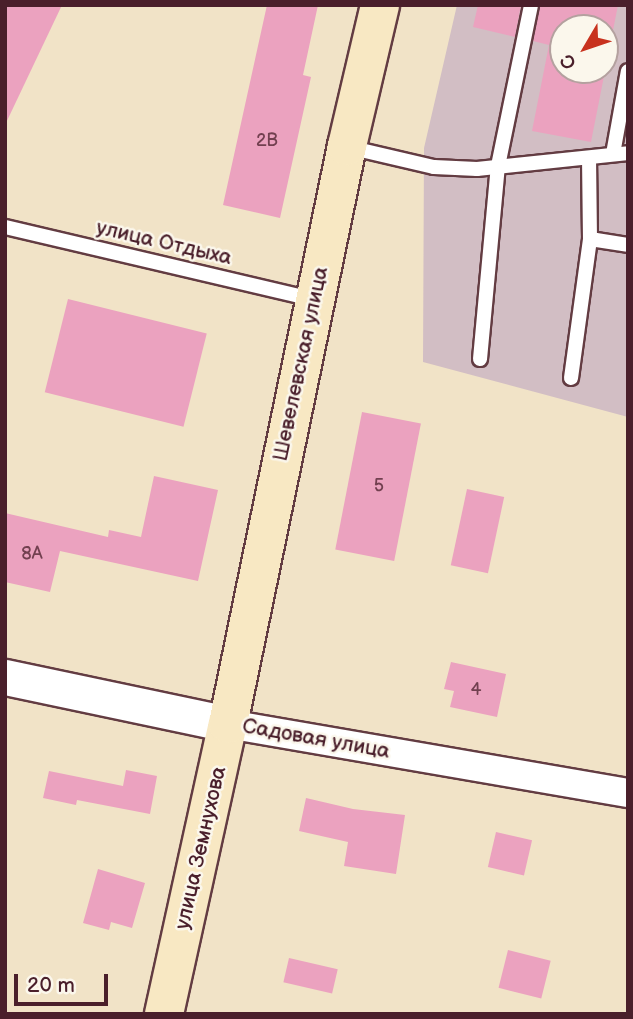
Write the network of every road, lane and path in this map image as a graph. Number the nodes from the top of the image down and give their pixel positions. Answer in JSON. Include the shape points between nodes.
{"nodes":[{"id":1,"x":380,"y":5,"type":"edge"},
{"id":2,"x":531,"y":5,"type":"edge"},
{"id":3,"x":628,"y":71,"type":"edge"},
{"id":4,"x":347,"y":146,"type":"junction"},
{"id":5,"x":621,"y":153,"type":"edge"},
{"id":6,"x":589,"y":158,"type":"junction"},
{"id":7,"x":498,"y":166,"type":"junction"},
{"id":8,"x":5,"y":227,"type":"edge"},
{"id":9,"x":590,"y":239,"type":"junction"},
{"id":10,"x":628,"y":245,"type":"edge"},
{"id":11,"x":314,"y":299,"type":"junction"},
{"id":12,"x":480,"y":359,"type":"dead end"},
{"id":13,"x":570,"y":378,"type":"dead end"},
{"id":14,"x":5,"y":677,"type":"edge"},
{"id":15,"x":228,"y":724,"type":"junction"},
{"id":16,"x":628,"y":793,"type":"edge"},
{"id":17,"x":164,"y":1014,"type":"edge"}],
"edges":[{"from":1,"to":4,"type":"main road","name":"Шевелевская улица"},
{"from":2,"to":7,"type":"lane"},
{"from":3,"to":5,"type":"lane"},
{"from":4,"to":7,"type":"lane","via":[[434,167]]},
{"from":4,"to":11,"type":"main road","name":"Шевелевская улица"},
{"from":5,"to":6,"type":"lane"},
{"from":6,"to":7,"type":"lane"},
{"from":6,"to":9,"type":"lane"},
{"from":7,"to":12,"type":"lane"},
{"from":8,"to":11,"type":"lane","name":"улица Отдыха"},
{"from":9,"to":10,"type":"lane"},
{"from":9,"to":13,"type":"lane"},
{"from":11,"to":15,"type":"main road","name":"Шевелевская улица"},
{"from":14,"to":15,"type":"street","name":"Садовая улица"},
{"from":15,"to":16,"type":"street","name":"Садовая улица"},
{"from":15,"to":17,"type":"main road","name":"улица Земнухова"}]}
